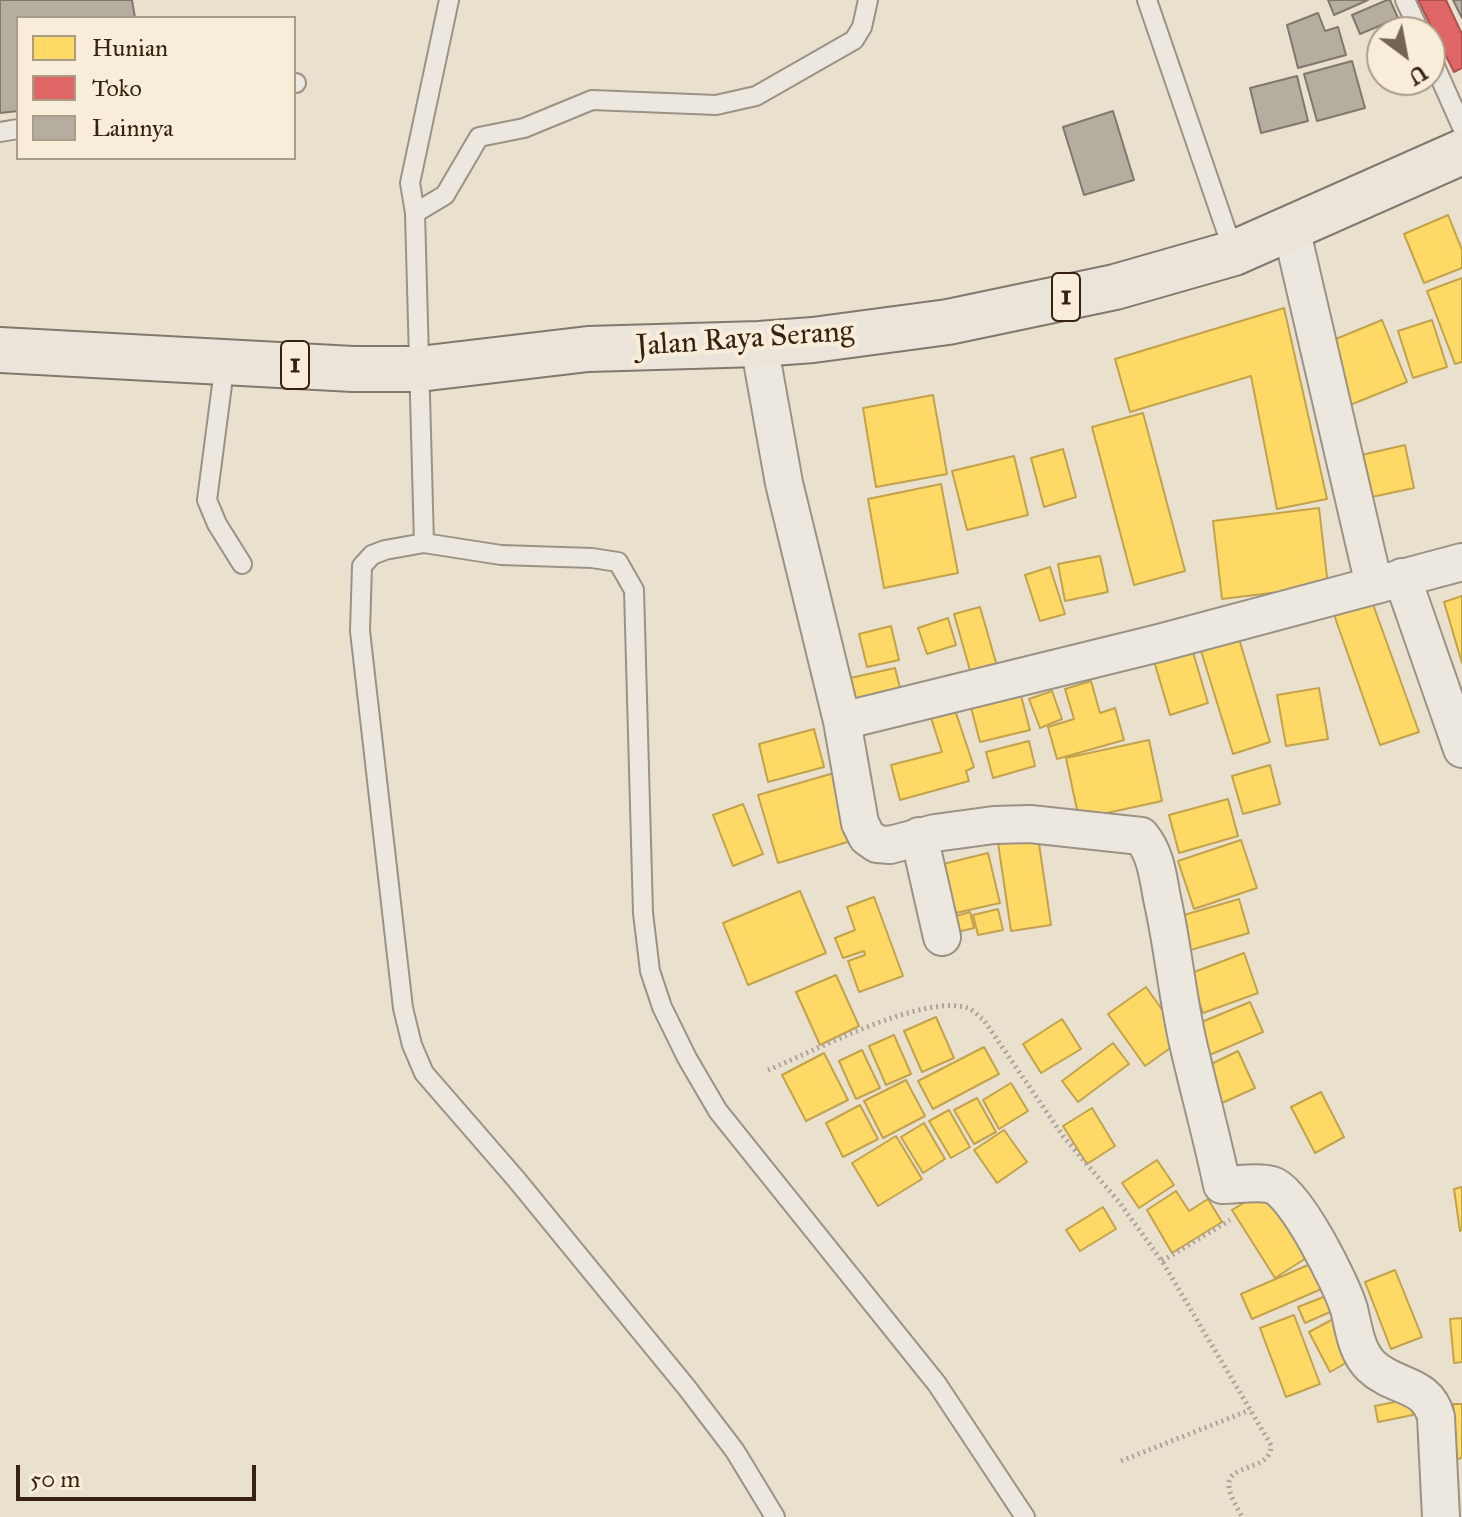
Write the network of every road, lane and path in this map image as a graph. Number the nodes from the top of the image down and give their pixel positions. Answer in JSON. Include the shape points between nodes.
{"nodes":[{"id":1,"x":449,"y":0,"type":"edge"},
{"id":2,"x":868,"y":0,"type":"edge"},
{"id":3,"x":1147,"y":0,"type":"edge"},
{"id":4,"x":1446,"y":91,"type":"edge"},
{"id":5,"x":1462,"y":127,"type":"edge"},
{"id":6,"x":1462,"y":152,"type":"edge"},
{"id":7,"x":415,"y":213,"type":"junction"},
{"id":8,"x":1291,"y":228,"type":"junction"},
{"id":9,"x":1234,"y":253,"type":"junction"},
{"id":10,"x":759,"y":344,"type":"junction"},
{"id":11,"x":0,"y":350,"type":"edge"},
{"id":12,"x":225,"y":362,"type":"junction"},
{"id":13,"x":419,"y":369,"type":"junction"},
{"id":14,"x":424,"y":543,"type":"junction"},
{"id":15,"x":1462,"y":562,"type":"edge"},
{"id":16,"x":242,"y":564,"type":"dead end"},
{"id":17,"x":1388,"y":581,"type":"junction"},
{"id":18,"x":842,"y":721,"type":"junction"},
{"id":19,"x":1462,"y":749,"type":"edge"},
{"id":20,"x":919,"y":836,"type":"junction"},
{"id":21,"x":942,"y":937,"type":"dead end"},
{"id":22,"x":768,"y":1070,"type":"dead end"},
{"id":23,"x":1222,"y":1185,"type":"junction"},
{"id":24,"x":1162,"y":1261,"type":"junction"},
{"id":25,"x":1250,"y":1410,"type":"junction"},
{"id":26,"x":1121,"y":1461,"type":"dead end"},
{"id":27,"x":775,"y":1517,"type":"edge"},
{"id":28,"x":1025,"y":1517,"type":"edge"},
{"id":29,"x":1242,"y":1517,"type":"edge"},
{"id":30,"x":1441,"y":1517,"type":"edge"}],
"edges":[{"from":1,"to":7,"type":"lane","via":[[410,183]]},
{"from":2,"to":7,"type":"lane","via":[[854,40],[756,96],[716,105],[592,100],[524,128],[479,137],[445,195]]},
{"from":3,"to":9,"type":"lane"},
{"from":4,"to":5,"type":"lane"},
{"from":6,"to":8,"type":"highway","name":"Jalan Raya Serang","number":"1"},
{"from":7,"to":13,"type":"lane"},
{"from":8,"to":9,"type":"highway","name":"Jalan Raya Serang","number":"1"},
{"from":8,"to":17,"type":"street"},
{"from":9,"to":10,"type":"highway","name":"Jalan Raya Serang","number":"1","via":[[1115,287],[948,322]]},
{"from":10,"to":13,"type":"highway","name":"Jalan Raya Serang","number":"1","via":[[588,349]]},
{"from":10,"to":18,"type":"street","via":[[784,483]]},
{"from":11,"to":12,"type":"highway","name":"Jalan Raya Serang","number":"1"},
{"from":12,"to":13,"type":"highway","name":"Jalan Raya Serang","number":"1"},
{"from":12,"to":16,"type":"lane","via":[[207,500]]},
{"from":13,"to":14,"type":"lane"},
{"from":14,"to":27,"type":"lane","via":[[385,550],[362,566],[360,631],[403,1008],[412,1045],[424,1073],[697,1401]]},
{"from":14,"to":28,"type":"lane","via":[[501,555],[618,562],[627,575],[634,590],[643,913],[650,971],[662,1007],[718,1111],[937,1384]]},
{"from":15,"to":17,"type":"street"},
{"from":17,"to":18,"type":"street"},
{"from":17,"to":19,"type":"street"},
{"from":18,"to":20,"type":"street","via":[[867,837],[890,845]]},
{"from":20,"to":21,"type":"street"},
{"from":20,"to":23,"type":"street","via":[[1030,824],[1141,836],[1154,859]]},
{"from":22,"to":24,"type":"path","via":[[922,1009],[969,1008],[983,1019],[1063,1136]]},
{"from":23,"to":24,"type":"path","via":[[1230,1220]]},
{"from":23,"to":30,"type":"street","via":[[1271,1184],[1284,1191],[1342,1290],[1353,1333],[1370,1365],[1432,1402]]},
{"from":24,"to":25,"type":"path"},
{"from":25,"to":26,"type":"path"},
{"from":25,"to":29,"type":"path","via":[[1272,1453],[1229,1481]]}]}
